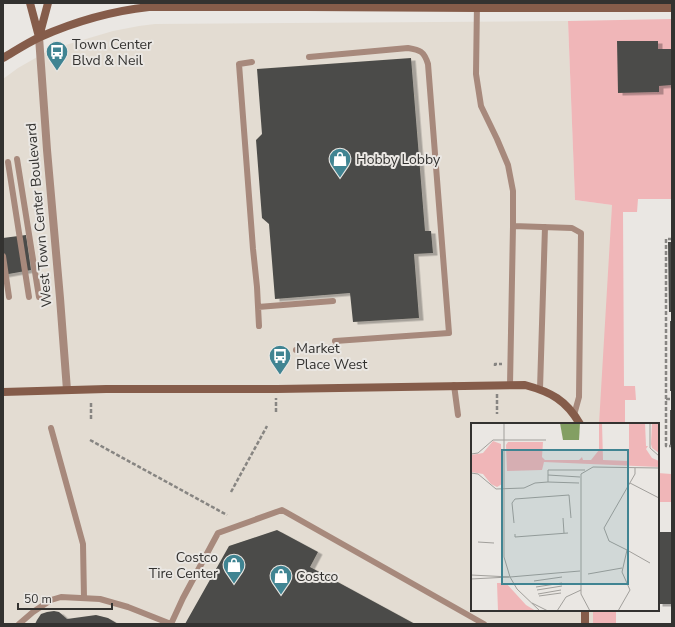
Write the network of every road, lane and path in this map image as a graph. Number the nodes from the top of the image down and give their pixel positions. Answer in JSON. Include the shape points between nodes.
{"nodes":[{"id":1,"x":30,"y":3,"type":"edge"},
{"id":2,"x":48,"y":3,"type":"edge"},
{"id":3,"x":477,"y":6,"type":"edge"},
{"id":4,"x":672,"y":8,"type":"edge"},
{"id":5,"x":39,"y":37,"type":"junction"},
{"id":6,"x":3,"y":58,"type":"edge"},
{"id":7,"x":309,"y":58,"type":"dead end"},
{"id":8,"x":252,"y":62,"type":"dead end"},
{"id":9,"x":17,"y":159,"type":"dead end"},
{"id":10,"x":8,"y":162,"type":"dead end"},
{"id":11,"x":513,"y":226,"type":"junction"},
{"id":12,"x":545,"y":227,"type":"junction"},
{"id":13,"x":672,"y":239,"type":"edge"},
{"id":14,"x":3,"y":256,"type":"edge"},
{"id":15,"x":9,"y":296,"type":"dead end"},
{"id":16,"x":29,"y":297,"type":"dead end"},
{"id":17,"x":39,"y":297,"type":"dead end"},
{"id":18,"x":333,"y":301,"type":"dead end"},
{"id":19,"x":258,"y":307,"type":"junction"},
{"id":20,"x":259,"y":326,"type":"dead end"},
{"id":21,"x":296,"y":350,"type":"dead end"},
{"id":22,"x":510,"y":385,"type":"junction"},
{"id":23,"x":454,"y":386,"type":"junction"},
{"id":24,"x":540,"y":389,"type":"junction"},
{"id":25,"x":67,"y":390,"type":"junction"},
{"id":26,"x":3,"y":392,"type":"edge"},
{"id":27,"x":497,"y":398,"type":"dead end"},
{"id":28,"x":666,"y":399,"type":"junction"},
{"id":29,"x":672,"y":399,"type":"edge"},
{"id":30,"x":276,"y":402,"type":"dead end"},
{"id":31,"x":91,"y":403,"type":"dead end"},
{"id":32,"x":276,"y":412,"type":"dead end"},
{"id":33,"x":497,"y":414,"type":"dead end"},
{"id":34,"x":458,"y":415,"type":"dead end"},
{"id":35,"x":574,"y":415,"type":"junction"},
{"id":36,"x":91,"y":419,"type":"dead end"},
{"id":37,"x":579,"y":423,"type":"edge"},
{"id":38,"x":267,"y":426,"type":"dead end"},
{"id":39,"x":50,"y":428,"type":"dead end"},
{"id":40,"x":90,"y":440,"type":"dead end"},
{"id":41,"x":672,"y":446,"type":"edge"},
{"id":42,"x":231,"y":492,"type":"dead end"},
{"id":43,"x":227,"y":515,"type":"dead end"},
{"id":44,"x":84,"y":598,"type":"junction"},
{"id":45,"x":585,"y":611,"type":"edge"},
{"id":46,"x":19,"y":624,"type":"edge"},
{"id":47,"x":171,"y":624,"type":"edge"},
{"id":48,"x":484,"y":624,"type":"edge"},
{"id":49,"x":585,"y":624,"type":"edge"}],
"edges":[{"from":1,"to":5,"type":"main road","name":"West Town Center Boulevard"},
{"from":2,"to":5,"type":"main road","name":"West Town Center Boulevard"},
{"from":3,"to":4,"type":"main road"},
{"from":3,"to":5,"type":"main road","via":[[150,7],[73,24]]},
{"from":3,"to":11,"type":"lane","via":[[476,74],[481,106],[508,165],[513,191]]},
{"from":5,"to":6,"type":"main road"},
{"from":5,"to":25,"type":"street","name":"West Town Center Boulevard"},
{"from":7,"to":21,"type":"lane","via":[[408,48],[418,50],[426,56],[450,333]]},
{"from":8,"to":19,"type":"lane","via":[[239,64]]},
{"from":9,"to":17,"type":"lane"},
{"from":10,"to":16,"type":"lane"},
{"from":11,"to":12,"type":"lane"},
{"from":11,"to":22,"type":"lane"},
{"from":12,"to":24,"type":"lane"},
{"from":12,"to":35,"type":"lane","via":[[572,228],[581,233],[579,398]]},
{"from":13,"to":28,"type":"path","via":[[666,239]]},
{"from":14,"to":15,"type":"lane"},
{"from":18,"to":19,"type":"lane"},
{"from":19,"to":20,"type":"lane"},
{"from":22,"to":23,"type":"main road"},
{"from":22,"to":24,"type":"main road"},
{"from":23,"to":25,"type":"main road"},
{"from":23,"to":34,"type":"lane"},
{"from":24,"to":35,"type":"main road","via":[[562,402]]},
{"from":25,"to":26,"type":"main road"},
{"from":27,"to":33,"type":"path"},
{"from":28,"to":29,"type":"path"},
{"from":28,"to":41,"type":"path","via":[[666,446]]},
{"from":30,"to":32,"type":"path"},
{"from":31,"to":36,"type":"path"},
{"from":35,"to":37,"type":"main road"},
{"from":38,"to":42,"type":"path"},
{"from":39,"to":44,"type":"lane","via":[[83,544]]},
{"from":40,"to":43,"type":"path"},
{"from":44,"to":46,"type":"lane","via":[[61,597],[51,600]]},
{"from":44,"to":47,"type":"lane","via":[[100,599],[128,607]]},
{"from":45,"to":49,"type":"main road"},
{"from":47,"to":48,"type":"lane","via":[[218,533],[282,510]]}]}
